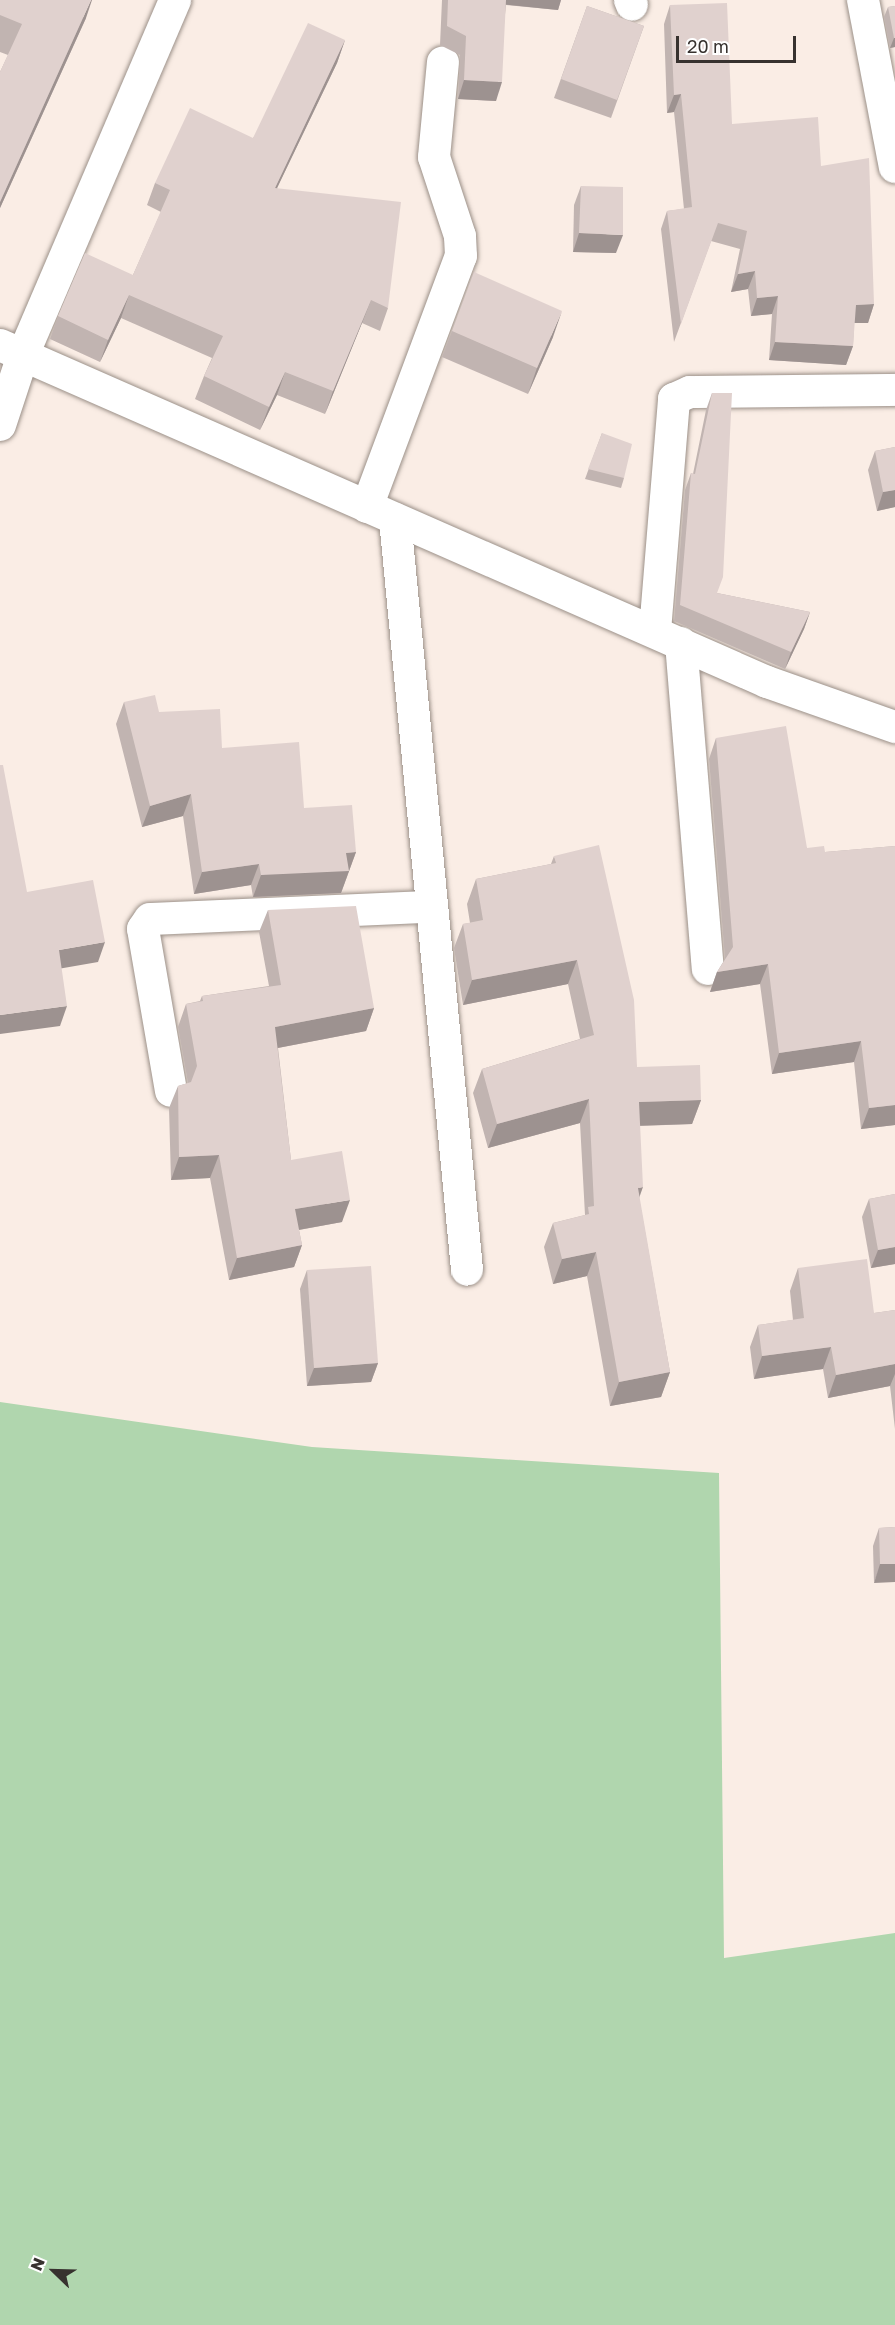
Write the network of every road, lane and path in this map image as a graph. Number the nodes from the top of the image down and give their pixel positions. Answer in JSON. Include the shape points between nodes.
{"nodes":[{"id":1,"x":175,"y":0,"type":"edge"},
{"id":2,"x":863,"y":0,"type":"edge"},
{"id":3,"x":443,"y":62,"type":"dead end"},
{"id":4,"x":895,"y":167,"type":"edge"},
{"id":5,"x":12,"y":350,"type":"edge"},
{"id":6,"x":895,"y":390,"type":"edge"},
{"id":7,"x":0,"y":425,"type":"edge"},
{"id":8,"x":381,"y":513,"type":"junction"},
{"id":9,"x":668,"y":637,"type":"junction"},
{"id":10,"x":895,"y":727,"type":"edge"},
{"id":11,"x":429,"y":907,"type":"junction"},
{"id":12,"x":708,"y":969,"type":"dead end"},
{"id":13,"x":171,"y":1091,"type":"dead end"},
{"id":14,"x":467,"y":1270,"type":"dead end"}],
"edges":[{"from":1,"to":5,"type":"street"},
{"from":2,"to":4,"type":"street"},
{"from":3,"to":8,"type":"street","via":[[433,151],[460,236],[461,256]]},
{"from":5,"to":7,"type":"street"},
{"from":5,"to":8,"type":"street"},
{"from":6,"to":9,"type":"street","via":[[690,392],[674,399]]},
{"from":8,"to":9,"type":"street"},
{"from":8,"to":11,"type":"street"},
{"from":9,"to":10,"type":"street","via":[[818,702]]},
{"from":9,"to":12,"type":"street"},
{"from":11,"to":13,"type":"street","via":[[150,919],[143,929]]},
{"from":11,"to":14,"type":"street"}]}
